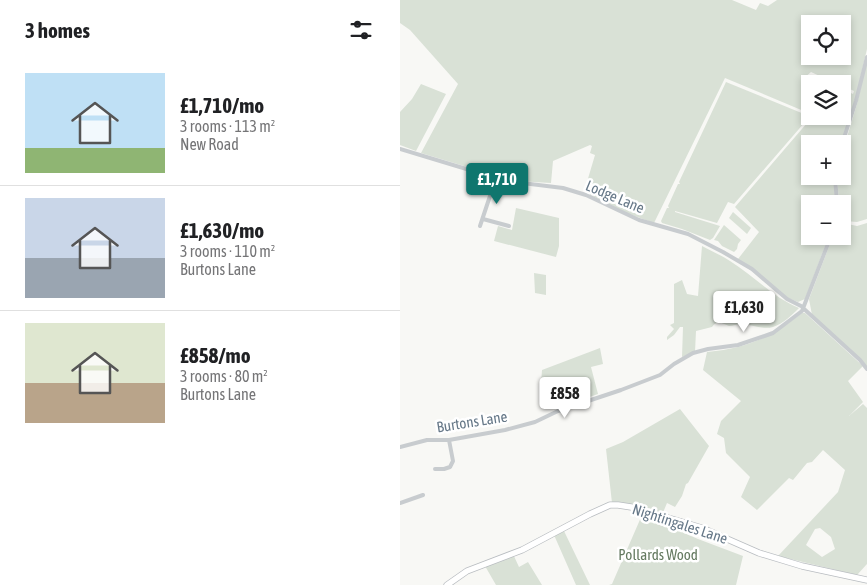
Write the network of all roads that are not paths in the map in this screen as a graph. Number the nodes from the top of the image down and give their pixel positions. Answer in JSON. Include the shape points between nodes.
{"nodes":[{"id":1,"x":867,"y":57,"type":"edge"},
{"id":2,"x":845,"y":135,"type":"edge"},
{"id":3,"x":400,"y":149,"type":"edge"},
{"id":4,"x":496,"y":178,"type":"junction"},
{"id":5,"x":482,"y":219,"type":"junction"},
{"id":6,"x":480,"y":226,"type":"dead end"},
{"id":7,"x":509,"y":226,"type":"dead end"},
{"id":8,"x":828,"y":245,"type":"edge"},
{"id":9,"x":803,"y":308,"type":"junction"},
{"id":10,"x":867,"y":369,"type":"edge"},
{"id":11,"x":449,"y":440,"type":"junction"},
{"id":12,"x":400,"y":446,"type":"edge"},
{"id":13,"x":435,"y":469,"type":"dead end"},
{"id":14,"x":423,"y":495,"type":"dead end"},
{"id":15,"x":400,"y":503,"type":"edge"},
{"id":16,"x":867,"y":580,"type":"edge"},
{"id":17,"x":447,"y":585,"type":"edge"}],
"edges":[{"from":1,"to":2,"type":"street"},
{"from":3,"to":4,"type":"street","name":"Lodge Lane"},
{"from":4,"to":5,"type":"street"},
{"from":4,"to":9,"type":"street","name":"Lodge Lane","via":[[563,188],[639,220],[688,234],[752,269],[787,299]]},
{"from":5,"to":6,"type":"street"},
{"from":5,"to":7,"type":"street"},
{"from":8,"to":9,"type":"street","name":"Burtons Lane"},
{"from":9,"to":10,"type":"street","name":"Lodge Lane"},
{"from":9,"to":11,"type":"street","name":"Burtons Lane","via":[[773,333],[738,345],[693,353],[660,375],[621,390],[535,422]]},
{"from":11,"to":12,"type":"street","name":"Burtons Lane","via":[[428,440]]},
{"from":11,"to":13,"type":"street","via":[[453,461],[450,467]]},
{"from":14,"to":15,"type":"street"},
{"from":16,"to":17,"type":"main road","name":"Nightingales Lane","via":[[802,566],[759,553],[702,528],[618,505],[590,514],[522,550],[467,571]]}]}
